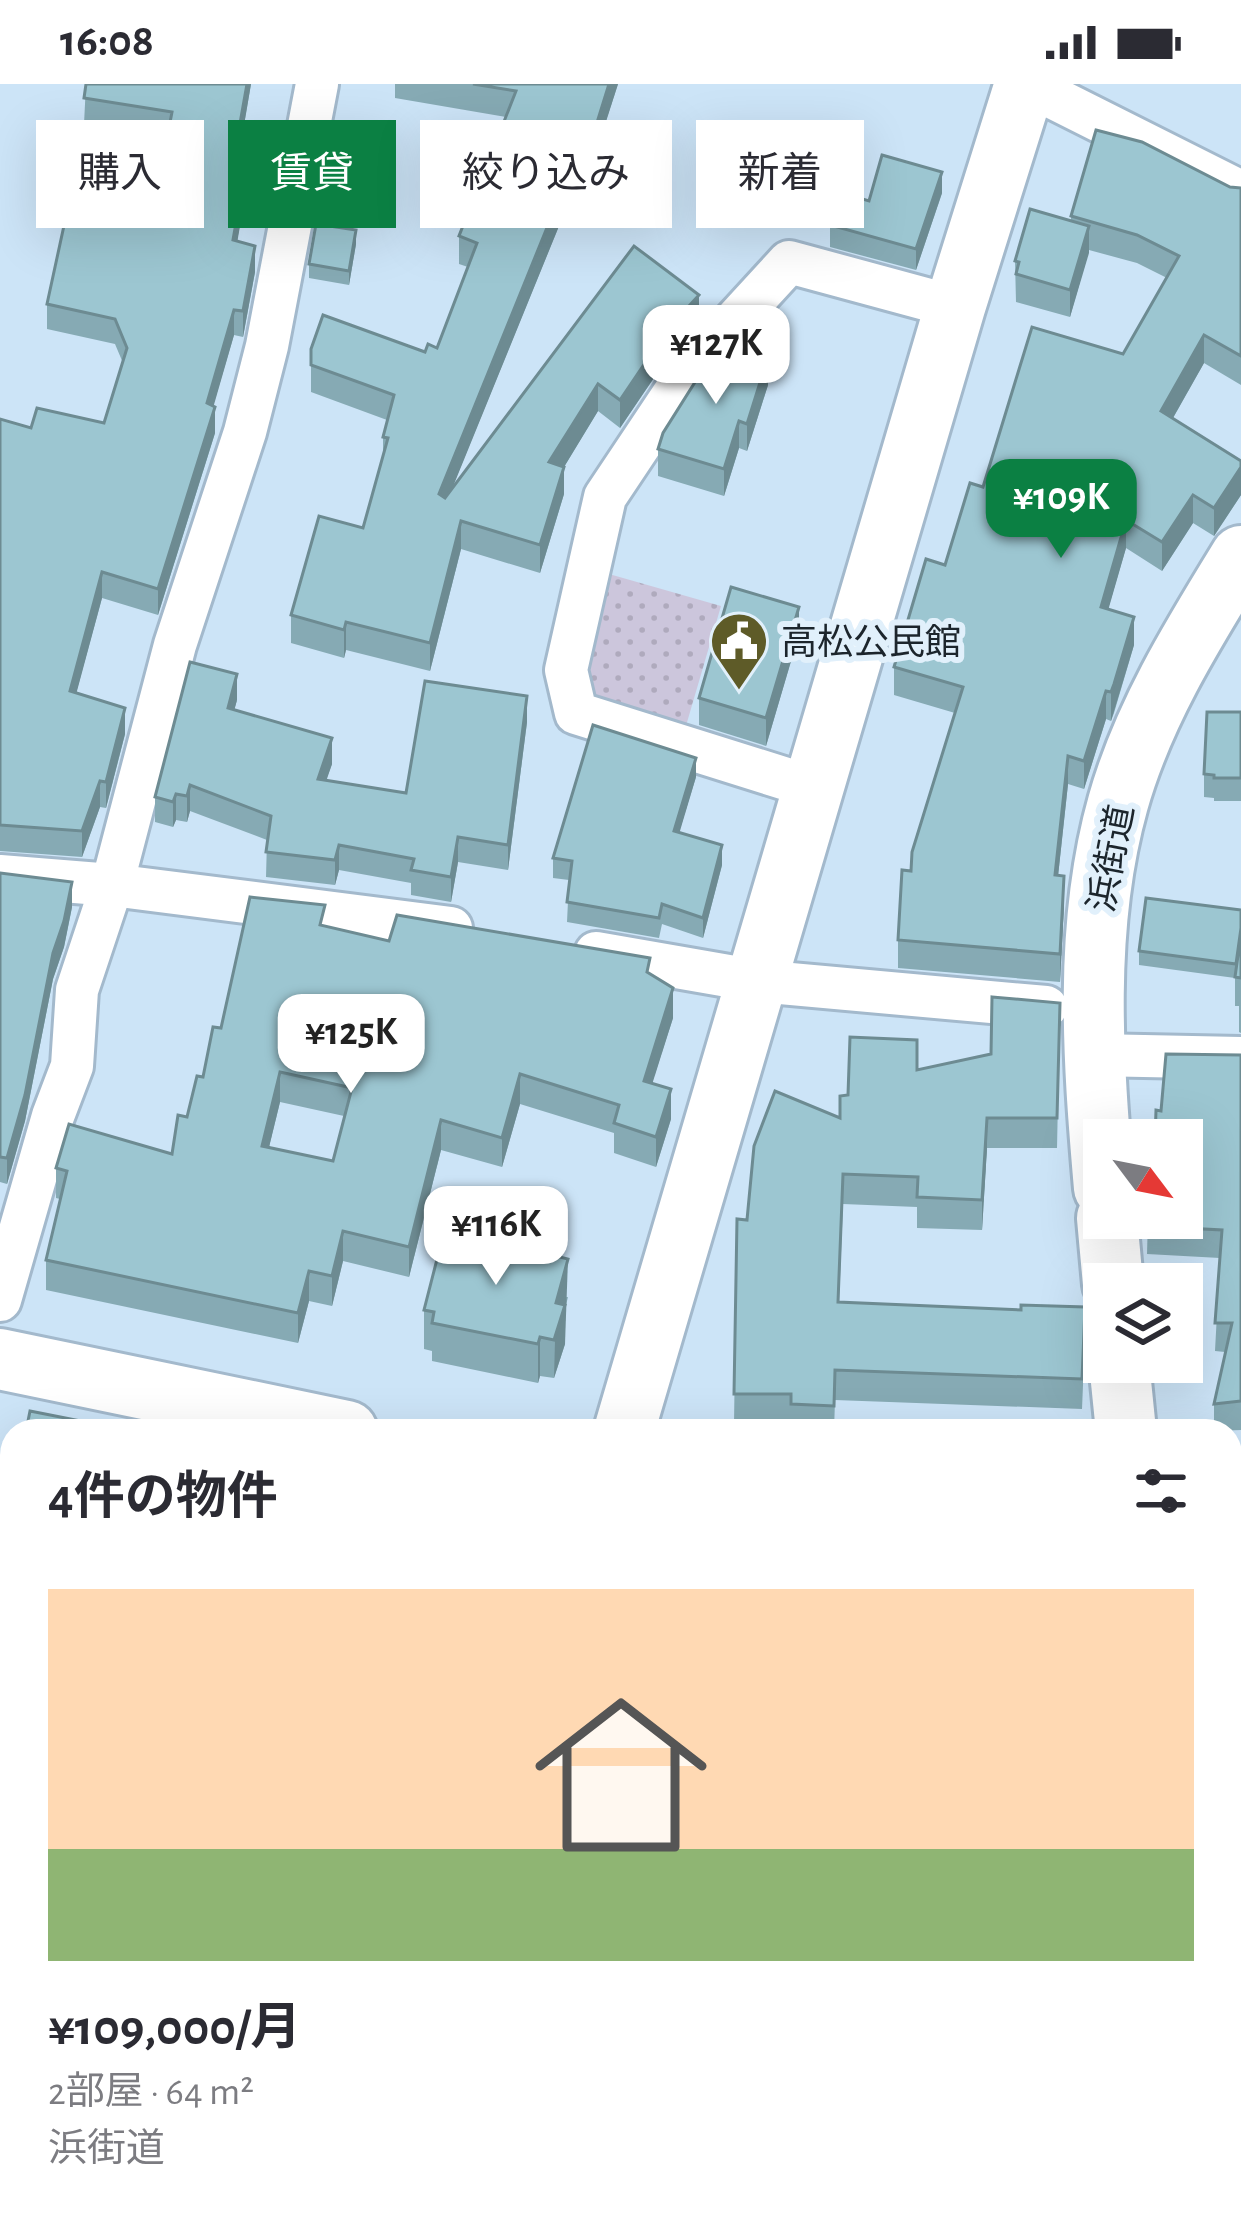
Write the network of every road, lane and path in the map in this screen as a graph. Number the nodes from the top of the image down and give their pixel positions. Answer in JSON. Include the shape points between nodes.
{"nodes":[{"id":1,"x":317,"y":84,"type":"edge"},
{"id":2,"x":1026,"y":84,"type":"edge"},
{"id":3,"x":1241,"y":192,"type":"edge"},
{"id":4,"x":955,"y":307,"type":"junction"},
{"id":5,"x":1241,"y":556,"type":"edge"},
{"id":6,"x":815,"y":788,"type":"junction"},
{"id":7,"x":0,"y":876,"type":"edge"},
{"id":8,"x":112,"y":884,"type":"junction"},
{"id":9,"x":500,"y":936,"type":"edge"},
{"id":10,"x":546,"y":944,"type":"edge"},
{"id":11,"x":757,"y":981,"type":"junction"},
{"id":12,"x":1095,"y":1033,"type":"junction"},
{"id":13,"x":1241,"y":1058,"type":"edge"},
{"id":14,"x":1100,"y":1119,"type":"edge"},
{"id":15,"x":0,"y":1300,"type":"edge"},
{"id":16,"x":0,"y":1359,"type":"edge"},
{"id":17,"x":1122,"y":1383,"type":"edge"},
{"id":18,"x":289,"y":1419,"type":"edge"},
{"id":19,"x":629,"y":1419,"type":"edge"},
{"id":20,"x":1125,"y":1419,"type":"edge"}],
"edges":[{"from":1,"to":8,"type":"street","via":[[256,389],[175,645]]},
{"from":2,"to":3,"type":"street"},
{"from":2,"to":4,"type":"street"},
{"from":4,"to":6,"type":"street"},
{"from":4,"to":6,"type":"street","via":[[789,262],[689,371],[605,497],[566,670],[576,713]]},
{"from":5,"to":12,"type":"street","name":"浜街道","via":[[1181,655],[1118,802],[1095,934]]},
{"from":6,"to":11,"type":"street"},
{"from":7,"to":8,"type":"street"},
{"from":8,"to":9,"type":"street"},
{"from":8,"to":15,"type":"street","via":[[77,990],[73,1066]]},
{"from":10,"to":11,"type":"street"},
{"from":11,"to":12,"type":"street"},
{"from":11,"to":19,"type":"street"},
{"from":12,"to":13,"type":"street"},
{"from":12,"to":14,"type":"street","name":"浜街道"},
{"from":16,"to":18,"type":"street"},
{"from":17,"to":20,"type":"street"}]}
